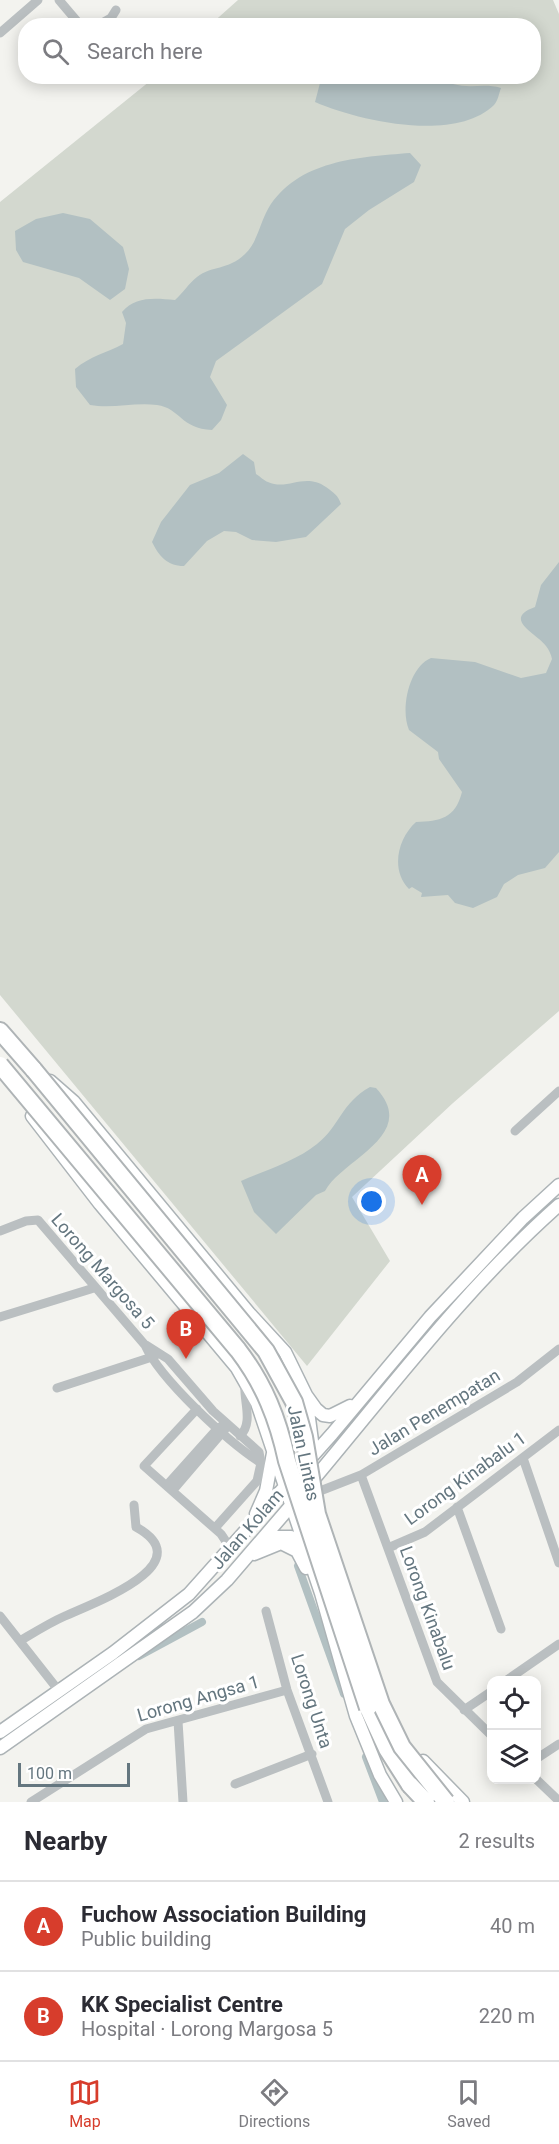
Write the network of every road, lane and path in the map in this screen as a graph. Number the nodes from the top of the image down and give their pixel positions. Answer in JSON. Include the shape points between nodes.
{"nodes":[{"id":1,"x":38,"y":0,"type":"edge"},
{"id":2,"x":59,"y":0,"type":"edge"},
{"id":3,"x":116,"y":10,"type":"dead end"},
{"id":4,"x":74,"y":18,"type":"edge"},
{"id":5,"x":111,"y":18,"type":"edge"},
{"id":6,"x":0,"y":33,"type":"edge"},
{"id":7,"x":0,"y":1031,"type":"edge"},
{"id":8,"x":0,"y":1065,"type":"edge"},
{"id":9,"x":34,"y":1070,"type":"junction"},
{"id":10,"x":0,"y":1071,"type":"edge"},
{"id":11,"x":559,"y":1091,"type":"edge"},
{"id":12,"x":515,"y":1131,"type":"dead end"},
{"id":13,"x":559,"y":1185,"type":"edge"},
{"id":14,"x":559,"y":1205,"type":"edge"},
{"id":15,"x":0,"y":1231,"type":"edge"},
{"id":16,"x":94,"y":1288,"type":"junction"},
{"id":17,"x":0,"y":1317,"type":"edge"},
{"id":18,"x":559,"y":1349,"type":"edge"},
{"id":19,"x":156,"y":1355,"type":"junction"},
{"id":20,"x":245,"y":1383,"type":"junction"},
{"id":21,"x":57,"y":1388,"type":"dead end"},
{"id":22,"x":367,"y":1391,"type":"junction"},
{"id":23,"x":306,"y":1395,"type":"junction"},
{"id":24,"x":197,"y":1409,"type":"junction"},
{"id":25,"x":306,"y":1409,"type":"junction"},
{"id":26,"x":263,"y":1418,"type":"junction"},
{"id":27,"x":364,"y":1419,"type":"junction"},
{"id":28,"x":338,"y":1426,"type":"junction"},
{"id":29,"x":223,"y":1429,"type":"junction"},
{"id":30,"x":559,"y":1430,"type":"edge"},
{"id":31,"x":240,"y":1436,"type":"junction"},
{"id":32,"x":274,"y":1452,"type":"junction"},
{"id":33,"x":314,"y":1455,"type":"junction"},
{"id":34,"x":522,"y":1458,"type":"junction"},
{"id":35,"x":261,"y":1463,"type":"junction"},
{"id":36,"x":361,"y":1475,"type":"junction"},
{"id":37,"x":317,"y":1476,"type":"junction"},
{"id":38,"x":286,"y":1484,"type":"junction"},
{"id":39,"x":170,"y":1487,"type":"junction"},
{"id":40,"x":320,"y":1491,"type":"junction"},
{"id":41,"x":134,"y":1505,"type":"dead end"},
{"id":42,"x":292,"y":1505,"type":"junction"},
{"id":43,"x":457,"y":1507,"type":"junction"},
{"id":44,"x":252,"y":1524,"type":"junction"},
{"id":45,"x":215,"y":1528,"type":"junction"},
{"id":46,"x":265,"y":1537,"type":"junction"},
{"id":47,"x":388,"y":1548,"type":"junction"},
{"id":48,"x":307,"y":1549,"type":"junction"},
{"id":49,"x":222,"y":1558,"type":"junction"},
{"id":50,"x":244,"y":1560,"type":"junction"},
{"id":51,"x":559,"y":1563,"type":"edge"},
{"id":52,"x":266,"y":1611,"type":"dead end"},
{"id":53,"x":0,"y":1616,"type":"edge"},
{"id":54,"x":501,"y":1629,"type":"dead end"},
{"id":55,"x":20,"y":1641,"type":"junction"},
{"id":56,"x":559,"y":1644,"type":"edge"},
{"id":57,"x":513,"y":1676,"type":"edge"},
{"id":58,"x":343,"y":1677,"type":"junction"},
{"id":59,"x":287,"y":1690,"type":"junction"},
{"id":60,"x":59,"y":1691,"type":"junction"},
{"id":61,"x":487,"y":1695,"type":"edge"},
{"id":62,"x":465,"y":1710,"type":"junction"},
{"id":63,"x":177,"y":1721,"type":"junction"},
{"id":64,"x":487,"y":1731,"type":"edge"},
{"id":65,"x":0,"y":1732,"type":"edge"},
{"id":66,"x":559,"y":1744,"type":"edge"},
{"id":67,"x":0,"y":1748,"type":"edge"},
{"id":68,"x":312,"y":1754,"type":"junction"},
{"id":69,"x":541,"y":1756,"type":"edge"},
{"id":70,"x":541,"y":1783,"type":"edge"},
{"id":71,"x":235,"y":1784,"type":"dead end"},
{"id":72,"x":559,"y":1801,"type":"edge"},
{"id":73,"x":31,"y":1802,"type":"edge"},
{"id":74,"x":183,"y":1802,"type":"edge"},
{"id":75,"x":328,"y":1802,"type":"edge"},
{"id":76,"x":396,"y":1802,"type":"edge"},
{"id":77,"x":418,"y":1802,"type":"edge"},
{"id":78,"x":426,"y":1802,"type":"edge"},
{"id":79,"x":446,"y":1802,"type":"edge"},
{"id":80,"x":463,"y":1802,"type":"edge"}],
"edges":[{"from":1,"to":6,"type":"street"},
{"from":2,"to":4,"type":"street"},
{"from":3,"to":5,"type":"street"},
{"from":7,"to":9,"type":"highway","name":"Jalan Lintas"},
{"from":8,"to":78,"type":"highway","name":"Jalan Lintas","bridge":true,"via":[[238,1350],[261,1383],[278,1422],[287,1461],[374,1723],[403,1774]]},
{"from":9,"to":23,"type":"main road","via":[[74,1102],[285,1352]]},
{"from":9,"to":79,"type":"highway","name":"Jalan Lintas","bridge":true,"via":[[266,1351],[283,1378],[304,1437],[317,1514],[381,1704],[402,1747]]},
{"from":10,"to":20,"type":"main road","name":"Jalan Lintas","via":[[100,1204],[237,1368]]},
{"from":11,"to":12,"type":"street"},
{"from":13,"to":22,"type":"main road","name":"Jalan Kolam","via":[[482,1260]]},
{"from":14,"to":27,"type":"main road","name":"Jalan Kolam","via":[[526,1234],[441,1326]]},
{"from":15,"to":16,"type":"street","name":"Lorong Margosa 5","via":[[38,1220]]},
{"from":16,"to":17,"type":"street"},
{"from":16,"to":19,"type":"street","name":"Lorong Margosa 5"},
{"from":18,"to":36,"type":"street","name":"Jalan Penempatan","via":[[517,1382]]},
{"from":19,"to":21,"type":"street"},
{"from":19,"to":24,"type":"street","name":"Lorong Margosa 5"},
{"from":19,"to":29,"type":"street","name":"Lorong Margosa 5","via":[[185,1376]]},
{"from":20,"to":26,"type":"main road","name":"Jalan Lintas"},
{"from":20,"to":31,"type":"street","via":[[248,1422]]},
{"from":22,"to":23,"type":"main road","via":[[346,1410],[330,1416],[316,1410]]},
{"from":22,"to":28,"type":"main road","name":"Jalan Kolam"},
{"from":23,"to":25,"type":"main road","name":"Jalan Lintas"},
{"from":24,"to":29,"type":"street","name":"Lorong Margosa 5"},
{"from":24,"to":39,"type":"street","via":[[144,1466]]},
{"from":25,"to":26,"type":"main road","via":[[296,1439],[290,1444],[278,1442]]},
{"from":25,"to":33,"type":"main road","name":"Jalan Lintas"},
{"from":26,"to":32,"type":"main road","name":"Jalan Lintas"},
{"from":27,"to":28,"type":"main road","via":[[342,1434]]},
{"from":27,"to":37,"type":"main road","name":"Jalan Kolam"},
{"from":28,"to":33,"type":"main road","name":"Jalan Kolam"},
{"from":29,"to":31,"type":"street"},
{"from":29,"to":35,"type":"street"},
{"from":29,"to":39,"type":"street"},
{"from":30,"to":34,"type":"street","name":"Lorong Kinabalu 1"},
{"from":31,"to":35,"type":"street","via":[[259,1452]]},
{"from":32,"to":38,"type":"main road","name":"Jalan Lintas"},
{"from":32,"to":44,"type":"main road","via":[[266,1491]]},
{"from":33,"to":37,"type":"main road","name":"Jalan Lintas"},
{"from":33,"to":38,"type":"main road","name":"Jalan Kolam"},
{"from":34,"to":43,"type":"street","name":"Lorong Kinabalu 1"},
{"from":34,"to":51,"type":"street"},
{"from":35,"to":45,"type":"street","via":[[257,1481]]},
{"from":36,"to":40,"type":"street","name":"Jalan Penempatan"},
{"from":36,"to":47,"type":"street","name":"Lorong Kinabalu"},
{"from":37,"to":40,"type":"main road","name":"Jalan Lintas"},
{"from":37,"to":42,"type":"main road","name":"Jalan Kolam"},
{"from":38,"to":42,"type":"main road","name":"Jalan Lintas"},
{"from":38,"to":44,"type":"main road","name":"Jalan Kolam"},
{"from":39,"to":45,"type":"street"},
{"from":40,"to":80,"type":"main road","name":"Jalan Lintas","via":[[326,1523],[394,1720],[416,1753]]},
{"from":41,"to":55,"type":"street","via":[[136,1527],[158,1546],[154,1565],[108,1598],[64,1616]]},
{"from":42,"to":46,"type":"main road","name":"Jalan Kolam"},
{"from":42,"to":48,"type":"main road","name":"Jalan Lintas"},
{"from":43,"to":47,"type":"street","name":"Lorong Kinabalu 1","via":[[425,1532]]},
{"from":43,"to":54,"type":"street"},
{"from":44,"to":49,"type":"main road","name":"Jalan Kolam"},
{"from":45,"to":49,"type":"street","via":[[227,1543]]},
{"from":46,"to":48,"type":"main road","via":[[291,1537]]},
{"from":46,"to":50,"type":"main road","name":"Jalan Kolam"},
{"from":47,"to":62,"type":"street","name":"Lorong Kinabalu","via":[[438,1682]]},
{"from":48,"to":58,"type":"main road","name":"Jalan Lintas"},
{"from":49,"to":60,"type":"main road","name":"Jalan Kolam","via":[[175,1606]]},
{"from":50,"to":58,"type":"main road","via":[[273,1545],[297,1551],[308,1572]]},
{"from":50,"to":67,"type":"main road","name":"Jalan Kolam","via":[[171,1630]]},
{"from":52,"to":59,"type":"street","name":"Lorong Unta"},
{"from":53,"to":55,"type":"street"},
{"from":55,"to":60,"type":"street"},
{"from":56,"to":57,"type":"street"},
{"from":58,"to":76,"type":"main road","name":"Jalan Lintas","via":[[366,1744]]},
{"from":59,"to":63,"type":"street","name":"Lorong Angsa 1"},
{"from":59,"to":68,"type":"street","name":"Lorong Unta"},
{"from":60,"to":65,"type":"main road","name":"Jalan Kolam"},
{"from":61,"to":62,"type":"street"},
{"from":62,"to":64,"type":"street","name":"Lorong Kinabalu"},
{"from":63,"to":73,"type":"street","name":"Lorong Angsa 1","via":[[132,1735]]},
{"from":63,"to":74,"type":"street"},
{"from":66,"to":69,"type":"street"},
{"from":68,"to":71,"type":"street"},
{"from":68,"to":75,"type":"street","name":"Lorong Unta"},
{"from":70,"to":72,"type":"street"},
{"from":77,"to":80,"type":"main road","via":[[423,1793],[434,1789]]}]}
